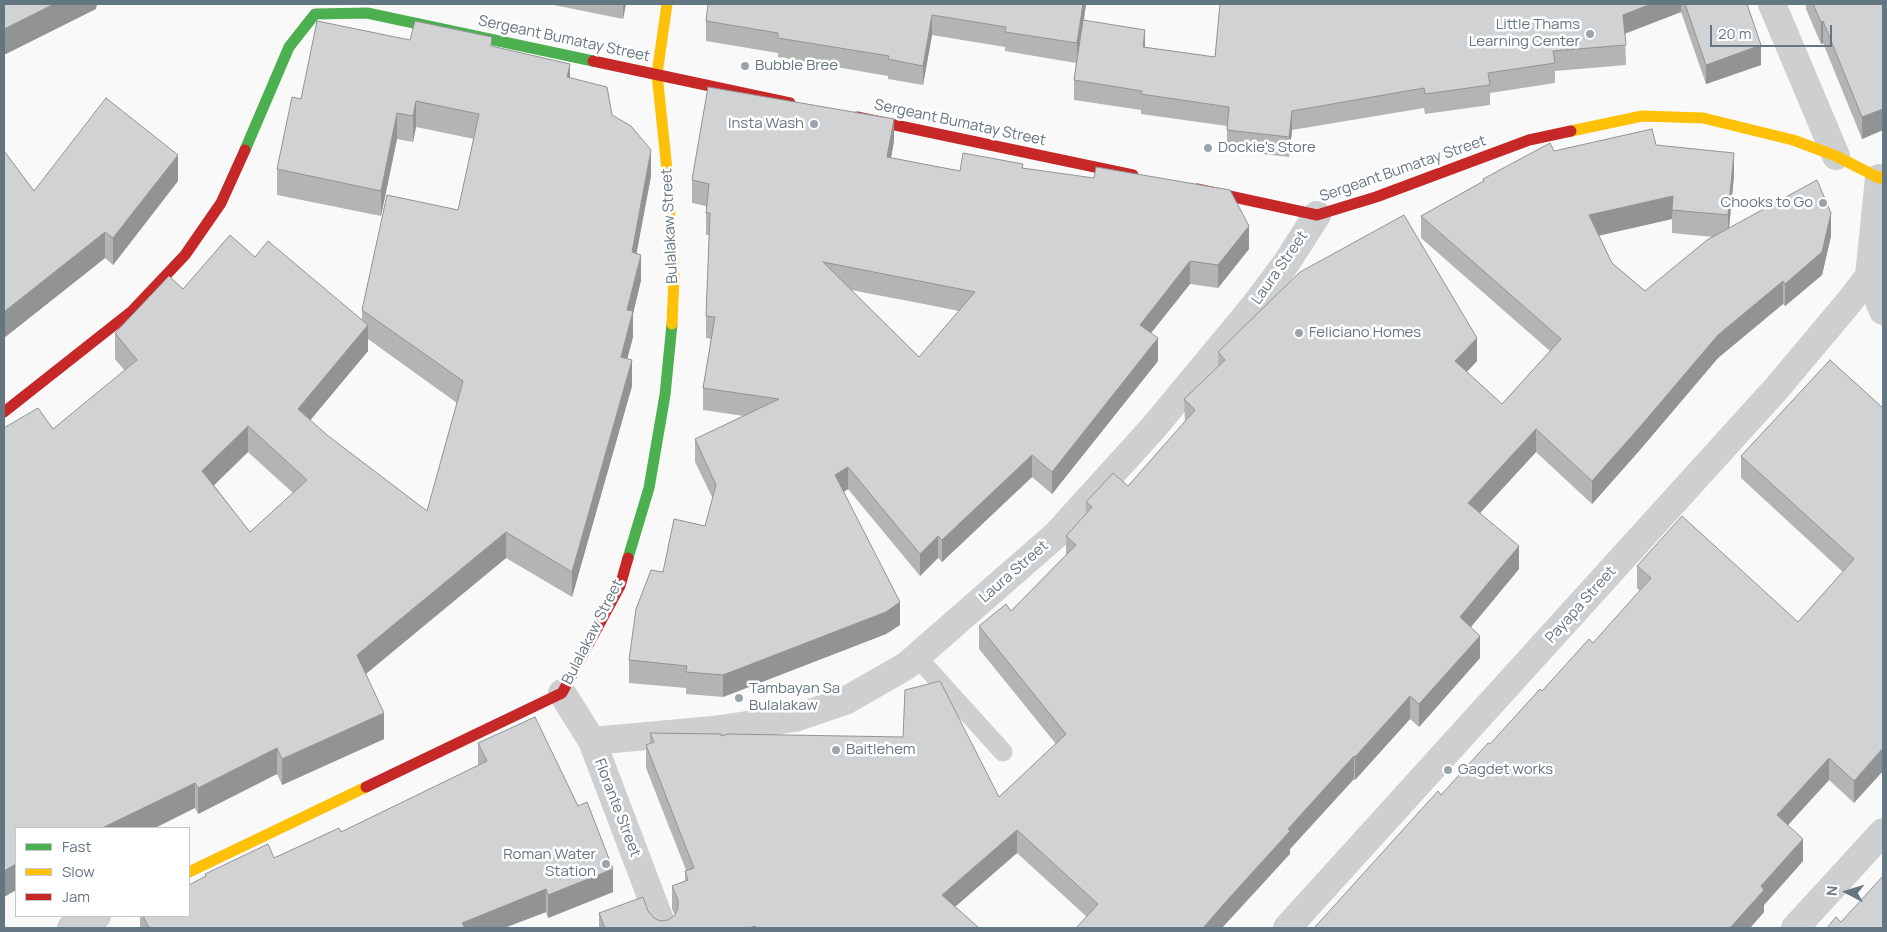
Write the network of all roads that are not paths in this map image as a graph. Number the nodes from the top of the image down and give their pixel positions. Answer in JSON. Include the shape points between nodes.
{"nodes":[{"id":1,"x":667,"y":4,"type":"edge"},
{"id":2,"x":1772,"y":4,"type":"edge"},
{"id":3,"x":312,"y":9,"type":"edge"},
{"id":4,"x":657,"y":74,"type":"junction"},
{"id":5,"x":802,"y":105,"type":"edge"},
{"id":6,"x":841,"y":113,"type":"edge"},
{"id":7,"x":1836,"y":156,"type":"junction"},
{"id":8,"x":1881,"y":177,"type":"edge"},
{"id":9,"x":1142,"y":178,"type":"edge"},
{"id":10,"x":1181,"y":186,"type":"edge"},
{"id":11,"x":1317,"y":215,"type":"junction"},
{"id":12,"x":1869,"y":276,"type":"junction"},
{"id":13,"x":1883,"y":311,"type":"edge"},
{"id":14,"x":4,"y":412,"type":"edge"},
{"id":15,"x":916,"y":657,"type":"junction"},
{"id":16,"x":562,"y":693,"type":"junction"},
{"id":17,"x":592,"y":741,"type":"junction"},
{"id":18,"x":1003,"y":752,"type":"dead end"},
{"id":19,"x":1883,"y":832,"type":"edge"},
{"id":20,"x":190,"y":872,"type":"edge"},
{"id":21,"x":663,"y":928,"type":"edge"},
{"id":22,"x":1287,"y":928,"type":"edge"},
{"id":23,"x":1795,"y":928,"type":"edge"}],
"edges":[{"from":1,"to":4,"type":"street","name":"Bulalakaw Street"},
{"from":2,"to":7,"type":"street"},
{"from":3,"to":4,"type":"street","name":"Sergeant Bumatay Street","via":[[367,13]]},
{"from":3,"to":14,"type":"street","name":"Sergeant Bumatay Street","via":[[289,46],[221,202],[186,255],[132,311]]},
{"from":4,"to":5,"type":"street","name":"Sergeant Bumatay Street"},
{"from":4,"to":16,"type":"street","name":"Bulalakaw Street","via":[[674,277],[665,395],[649,488],[620,586]]},
{"from":6,"to":9,"type":"street","name":"Sergeant Bumatay Street"},
{"from":7,"to":8,"type":"street","name":"Sergeant Bumatay Street"},
{"from":7,"to":11,"type":"street","name":"Sergeant Bumatay Street","via":[[1793,140],[1703,118],[1642,116],[1529,140],[1376,197]]},
{"from":8,"to":12,"type":"street"},
{"from":10,"to":11,"type":"street","name":"Sergeant Bumatay Street"},
{"from":11,"to":15,"type":"street","name":"Laura Street","via":[[1255,305],[1154,427],[1058,534]]},
{"from":12,"to":13,"type":"street"},
{"from":12,"to":22,"type":"street","name":"Payapa Street","via":[[1776,389]]},
{"from":15,"to":17,"type":"street","name":"Laura Street","via":[[845,701],[796,718],[713,730]]},
{"from":15,"to":18,"type":"lane"},
{"from":16,"to":17,"type":"street","name":"Florante Street"},
{"from":16,"to":20,"type":"street","name":"Bulalakaw Street"},
{"from":17,"to":21,"type":"street","name":"Florante Street"},
{"from":19,"to":23,"type":"street"}]}
